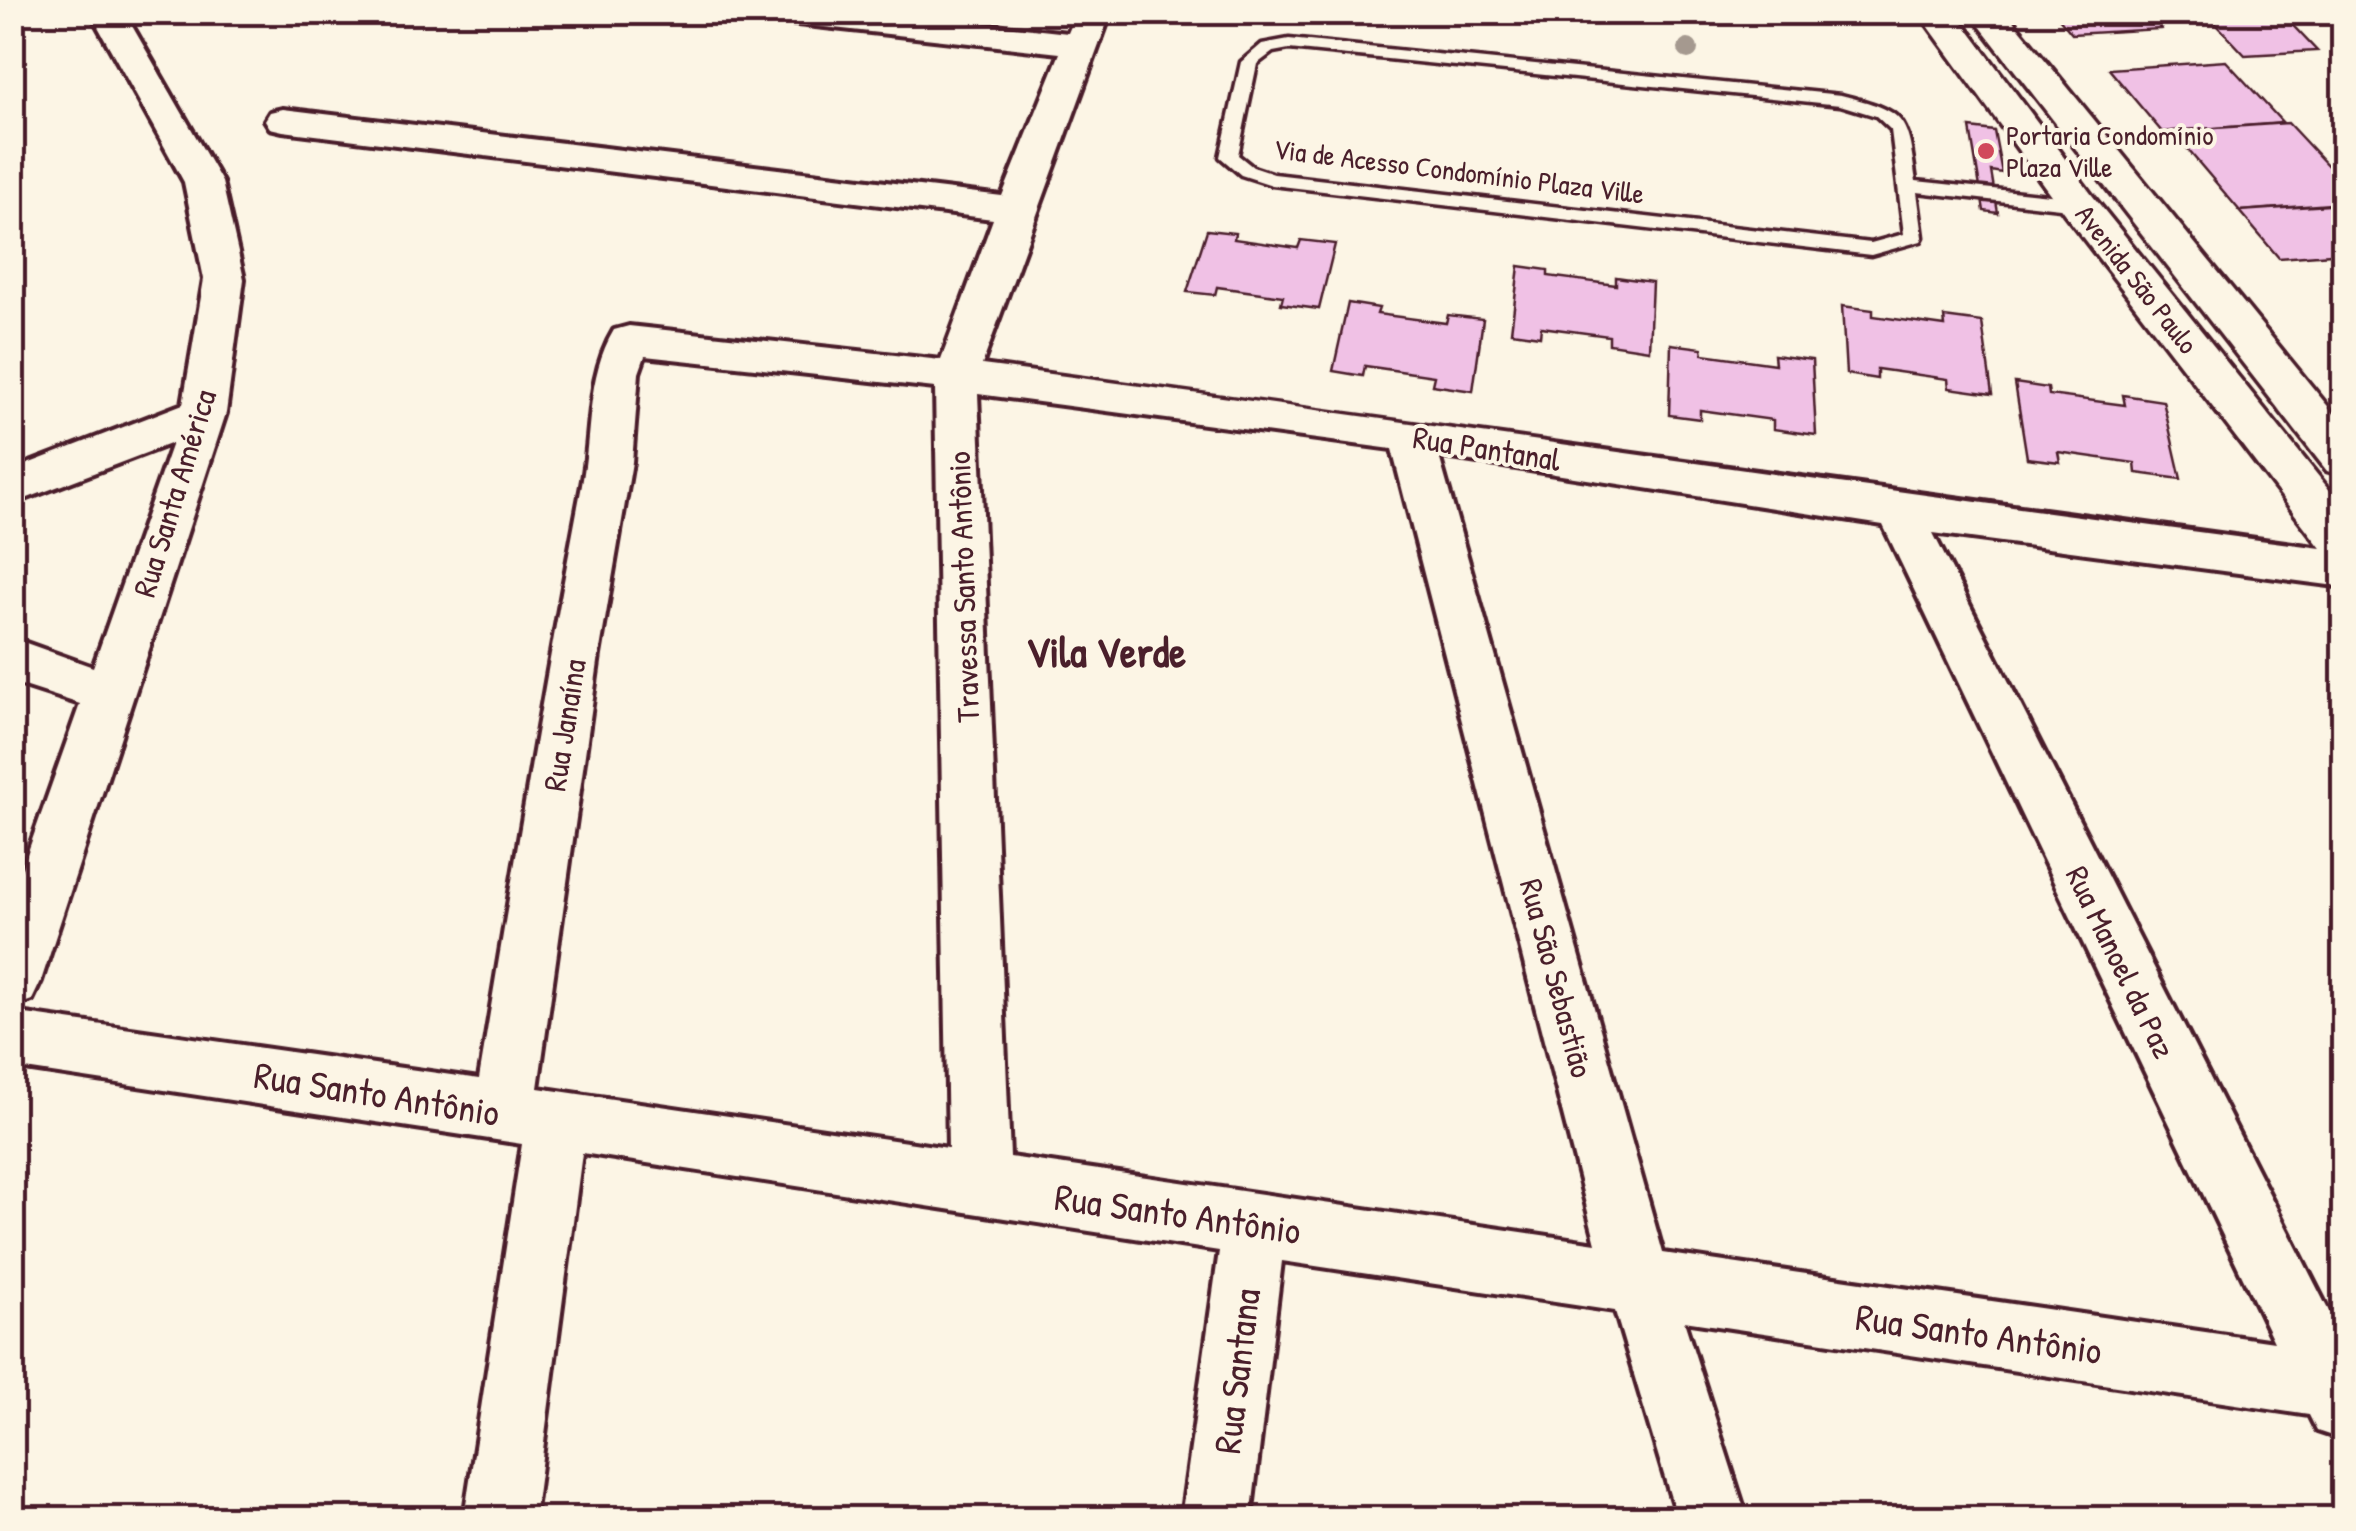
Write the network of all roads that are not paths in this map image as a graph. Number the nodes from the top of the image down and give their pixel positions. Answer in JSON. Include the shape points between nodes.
{"nodes":[{"id":1,"x":108,"y":12,"type":"edge"},
{"id":2,"x":779,"y":12,"type":"edge"},
{"id":3,"x":1936,"y":12,"type":"edge"},
{"id":4,"x":1987,"y":12,"type":"edge"},
{"id":5,"x":1088,"y":29,"type":"edge"},
{"id":6,"x":283,"y":120,"type":"dead end"},
{"id":7,"x":1909,"y":186,"type":"junction"},
{"id":8,"x":2078,"y":204,"type":"junction"},
{"id":9,"x":1016,"y":210,"type":"junction"},
{"id":10,"x":628,"y":340,"type":"joint"},
{"id":11,"x":956,"y":376,"type":"junction"},
{"id":12,"x":204,"y":412,"type":"junction"},
{"id":13,"x":1411,"y":436,"type":"junction"},
{"id":14,"x":2344,"y":460,"type":"edge"},
{"id":15,"x":12,"y":488,"type":"edge"},
{"id":16,"x":1898,"y":511,"type":"junction"},
{"id":17,"x":2344,"y":543,"type":"edge"},
{"id":18,"x":2344,"y":569,"type":"edge"},
{"id":19,"x":12,"y":658,"type":"edge"},
{"id":20,"x":110,"y":693,"type":"junction"},
{"id":21,"x":12,"y":981,"type":"edge"},
{"id":22,"x":12,"y":1039,"type":"edge"},
{"id":23,"x":530,"y":1117,"type":"junction"},
{"id":24,"x":980,"y":1186,"type":"junction"},
{"id":25,"x":1255,"y":1223,"type":"junction"},
{"id":26,"x":1639,"y":1283,"type":"junction"},
{"id":27,"x":2339,"y":1394,"type":"edge"},
{"id":28,"x":499,"y":1518,"type":"edge"},
{"id":29,"x":1216,"y":1518,"type":"edge"},
{"id":30,"x":1712,"y":1518,"type":"edge"}],
"edges":[{"from":1,"to":12,"type":"street","name":"Rua Santa América","via":[[203,182],[224,279]]},
{"from":2,"to":5,"type":"street"},
{"from":3,"to":8,"type":"street","name":"Avenida São Paulo"},
{"from":4,"to":14,"type":"street","name":"Avenida São Paulo"},
{"from":5,"to":9,"type":"street","name":"Travessa Santo Antônio"},
{"from":6,"to":9,"type":"street"},
{"from":7,"to":7,"type":"lane","name":"Via de Acesso Condomínio Plaza Ville","via":[[1900,130],[1882,112],[1840,100],[1290,44],[1268,48],[1249,62],[1229,158],[1272,178],[1872,249],[1914,237]]},
{"from":7,"to":8,"type":"lane"},
{"from":8,"to":17,"type":"street","name":"Avenida São Paulo"},
{"from":9,"to":11,"type":"street","name":"Travessa Santo Antônio"},
{"from":10,"to":11,"type":"street","name":"Rua Pantanal"},
{"from":10,"to":23,"type":"street","name":"Rua Janaína","via":[[616,373],[609,462],[574,656]]},
{"from":11,"to":13,"type":"street","name":"Rua Pantanal"},
{"from":11,"to":24,"type":"street","name":"Travessa Santo Antônio"},
{"from":12,"to":15,"type":"street"},
{"from":12,"to":20,"type":"street","name":"Rua Santa América"},
{"from":13,"to":16,"type":"street","name":"Rua Pantanal"},
{"from":13,"to":26,"type":"street","name":"Rua São Sebastião"},
{"from":16,"to":18,"type":"street","name":"Rua Pantanal"},
{"from":16,"to":27,"type":"street","name":"Rua Manoel da Paz"},
{"from":19,"to":20,"type":"street"},
{"from":20,"to":21,"type":"street","name":"Rua Santa América"},
{"from":22,"to":23,"type":"street","name":"Rua Santo Antônio"},
{"from":23,"to":24,"type":"street","name":"Rua Santo Antônio"},
{"from":23,"to":28,"type":"street","name":"Rua Janaína"},
{"from":24,"to":25,"type":"street","name":"Rua Santo Antônio"},
{"from":25,"to":26,"type":"street","name":"Rua Santo Antônio"},
{"from":25,"to":29,"type":"street","name":"Rua Santana"},
{"from":26,"to":27,"type":"street","name":"Rua Santo Antônio"},
{"from":26,"to":30,"type":"street","name":"Rua São Sebastião"}]}
